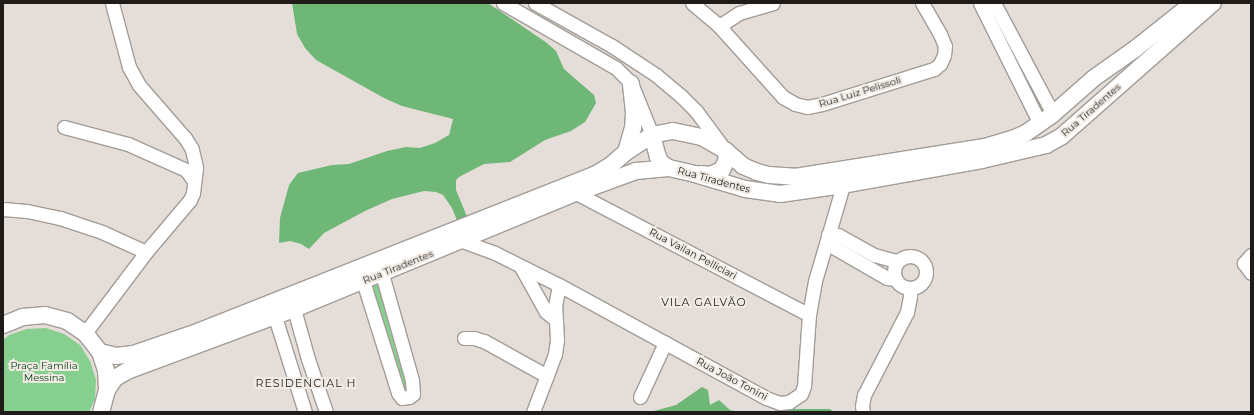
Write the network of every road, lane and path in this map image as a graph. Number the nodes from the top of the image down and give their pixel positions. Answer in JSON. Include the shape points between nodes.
{"nodes":[{"id":1,"x":112,"y":3,"type":"edge"},
{"id":2,"x":503,"y":3,"type":"edge"},
{"id":3,"x":535,"y":3,"type":"edge"},
{"id":4,"x":692,"y":3,"type":"edge"},
{"id":5,"x":773,"y":3,"type":"edge"},
{"id":6,"x":922,"y":3,"type":"edge"},
{"id":7,"x":980,"y":3,"type":"edge"},
{"id":8,"x":994,"y":3,"type":"edge"},
{"id":9,"x":1194,"y":3,"type":"edge"},
{"id":10,"x":1213,"y":3,"type":"edge"},
{"id":11,"x":719,"y":26,"type":"junction"},
{"id":12,"x":656,"y":75,"type":"junction"},
{"id":13,"x":1094,"y":78,"type":"junction"},
{"id":14,"x":631,"y":84,"type":"junction"},
{"id":15,"x":1053,"y":114,"type":"junction"},
{"id":16,"x":1087,"y":114,"type":"junction"},
{"id":17,"x":64,"y":127,"type":"dead end"},
{"id":18,"x":1042,"y":127,"type":"junction"},
{"id":19,"x":652,"y":135,"type":"junction"},
{"id":20,"x":1062,"y":136,"type":"junction"},
{"id":21,"x":1032,"y":150,"type":"junction"},
{"id":22,"x":726,"y":151,"type":"junction"},
{"id":23,"x":626,"y":152,"type":"junction"},
{"id":24,"x":670,"y":168,"type":"junction"},
{"id":25,"x":695,"y":174,"type":"junction"},
{"id":26,"x":194,"y":181,"type":"junction"},
{"id":27,"x":843,"y":185,"type":"junction"},
{"id":28,"x":576,"y":193,"type":"junction"},
{"id":29,"x":3,"y":209,"type":"edge"},
{"id":30,"x":491,"y":229,"type":"junction"},
{"id":31,"x":828,"y":235,"type":"junction"},
{"id":32,"x":462,"y":241,"type":"junction"},
{"id":33,"x":146,"y":252,"type":"junction"},
{"id":34,"x":495,"y":253,"type":"junction"},
{"id":35,"x":1251,"y":255,"type":"edge"},
{"id":36,"x":897,"y":261,"type":"junction"},
{"id":37,"x":521,"y":267,"type":"junction"},
{"id":38,"x":1251,"y":273,"type":"edge"},
{"id":39,"x":382,"y":274,"type":"junction"},
{"id":40,"x":895,"y":279,"type":"junction"},
{"id":41,"x":363,"y":281,"type":"junction"},
{"id":42,"x":559,"y":285,"type":"junction"},
{"id":43,"x":910,"y":288,"type":"junction"},
{"id":44,"x":294,"y":309,"type":"junction"},
{"id":45,"x":809,"y":315,"type":"junction"},
{"id":46,"x":275,"y":317,"type":"junction"},
{"id":47,"x":555,"y":319,"type":"junction"},
{"id":48,"x":3,"y":325,"type":"edge"},
{"id":49,"x":85,"y":333,"type":"junction"},
{"id":50,"x":464,"y":338,"type":"dead end"},
{"id":51,"x":665,"y":343,"type":"junction"},
{"id":52,"x":100,"y":352,"type":"junction"},
{"id":53,"x":546,"y":376,"type":"junction"},
{"id":54,"x":107,"y":390,"type":"junction"},
{"id":55,"x":640,"y":397,"type":"dead end"},
{"id":56,"x":101,"y":412,"type":"edge"},
{"id":57,"x":304,"y":412,"type":"edge"},
{"id":58,"x":326,"y":412,"type":"edge"},
{"id":59,"x":533,"y":412,"type":"edge"},
{"id":60,"x":863,"y":412,"type":"edge"}],
"edges":[{"from":1,"to":26,"type":"street","via":[[129,67],[139,84],[192,149],[196,168]]},
{"from":2,"to":14,"type":"street","via":[[603,59]]},
{"from":3,"to":12,"type":"street","via":[[612,46]]},
{"from":4,"to":11,"type":"street","name":"Rua Luiz Pelissoli"},
{"from":5,"to":11,"type":"street","via":[[739,13]]},
{"from":6,"to":11,"type":"street","name":"Rua Luiz Pelissoli","via":[[945,46],[940,64],[934,69],[807,107],[783,97]]},
{"from":7,"to":18,"type":"street"},
{"from":8,"to":15,"type":"street"},
{"from":9,"to":13,"type":"main road","name":"Rua Tiradentes"},
{"from":10,"to":16,"type":"main road","name":"Rua Tiradentes"},
{"from":12,"to":14,"type":"street","via":[[644,76]]},
{"from":12,"to":22,"type":"street","via":[[696,111]]},
{"from":13,"to":15,"type":"main road","name":"Rua Tiradentes"},
{"from":13,"to":16,"type":"main road","via":[[1073,103],[1075,112]]},
{"from":14,"to":19,"type":"street"},
{"from":14,"to":23,"type":"main road","via":[[633,128]]},
{"from":15,"to":18,"type":"main road","name":"Rua Tiradentes"},
{"from":16,"to":20,"type":"main road","name":"Rua Tiradentes"},
{"from":17,"to":26,"type":"street","via":[[128,144],[186,170]]},
{"from":18,"to":20,"type":"main road"},
{"from":18,"to":21,"type":"main road","via":[[1041,139]]},
{"from":18,"to":22,"type":"main road","name":"Rua Tiradentes","via":[[985,147],[795,177],[757,172],[743,166]]},
{"from":19,"to":22,"type":"main road","name":"Rua Tiradentes","via":[[673,131],[691,134],[702,137]]},
{"from":19,"to":23,"type":"main road","name":"Rua Tiradentes"},
{"from":19,"to":24,"type":"main road","via":[[661,163]]},
{"from":20,"to":21,"type":"main road","name":"Rua Tiradentes"},
{"from":21,"to":27,"type":"main road","name":"Rua Tiradentes"},
{"from":22,"to":25,"type":"main road","via":[[727,159],[722,170],[710,175]]},
{"from":23,"to":52,"type":"main road","name":"Rua Tiradentes","via":[[596,174],[200,331],[133,354],[116,356]]},
{"from":24,"to":25,"type":"main road","name":"Rua Tiradentes"},
{"from":24,"to":28,"type":"main road","name":"Rua Tiradentes","via":[[636,171]]},
{"from":25,"to":27,"type":"main road","name":"Rua Tiradentes","via":[[765,193],[799,192]]},
{"from":26,"to":33,"type":"street","via":[[194,193],[190,200]]},
{"from":27,"to":31,"type":"street","name":"Rua João Tonini"},
{"from":28,"to":30,"type":"main road","name":"Rua Tiradentes"},
{"from":28,"to":45,"type":"street","name":"Rua Vailan Pelliciari"},
{"from":29,"to":33,"type":"street","via":[[27,210],[60,218],[102,232]]},
{"from":30,"to":32,"type":"main road","name":"Rua Tiradentes"},
{"from":30,"to":34,"type":"street","via":[[491,243]]},
{"from":31,"to":36,"type":"street","via":[[838,235],[874,255]]},
{"from":31,"to":40,"type":"street","via":[[835,248],[887,278]]},
{"from":31,"to":45,"type":"street","name":"Rua João Tonini"},
{"from":32,"to":34,"type":"street","name":"Rua João Tonini"},
{"from":32,"to":39,"type":"main road","name":"Rua Tiradentes"},
{"from":33,"to":49,"type":"street"},
{"from":34,"to":37,"type":"street","name":"Rua João Tonini"},
{"from":35,"to":38,"type":"street","via":[[1244,263]]},
{"from":36,"to":40,"type":"street","via":[[893,270]]},
{"from":36,"to":43,"type":"street","via":[[910,255],[918,258],[924,265],[925,278],[918,286]]},
{"from":37,"to":42,"type":"street","name":"Rua João Tonini"},
{"from":37,"to":47,"type":"street","via":[[546,312]]},
{"from":39,"to":41,"type":"main road","name":"Rua Tiradentes"},
{"from":39,"to":41,"type":"street","via":[[412,380],[413,394],[409,397],[402,398],[398,393]]},
{"from":40,"to":43,"type":"street","via":[[901,286]]},
{"from":41,"to":44,"type":"main road","name":"Rua Tiradentes"},
{"from":42,"to":47,"type":"street"},
{"from":42,"to":51,"type":"street","name":"Rua João Tonini"},
{"from":43,"to":60,"type":"street","via":[[907,312],[864,395]]},
{"from":44,"to":46,"type":"main road","name":"Rua Tiradentes"},
{"from":44,"to":58,"type":"street"},
{"from":45,"to":51,"type":"street","name":"Rua João Tonini","via":[[804,386],[801,394],[788,402],[780,403],[766,398]]},
{"from":46,"to":54,"type":"main road","name":"Rua Tiradentes","via":[[127,370],[115,378]]},
{"from":46,"to":57,"type":"street"},
{"from":47,"to":53,"type":"street","via":[[555,354]]},
{"from":48,"to":49,"type":"main road","via":[[23,317],[45,315],[67,321]]},
{"from":49,"to":52,"type":"main road"},
{"from":50,"to":53,"type":"street","via":[[484,341]]},
{"from":51,"to":55,"type":"street"},
{"from":52,"to":54,"type":"main road","via":[[106,370]]},
{"from":53,"to":59,"type":"street"},
{"from":54,"to":56,"type":"main road"}]}
